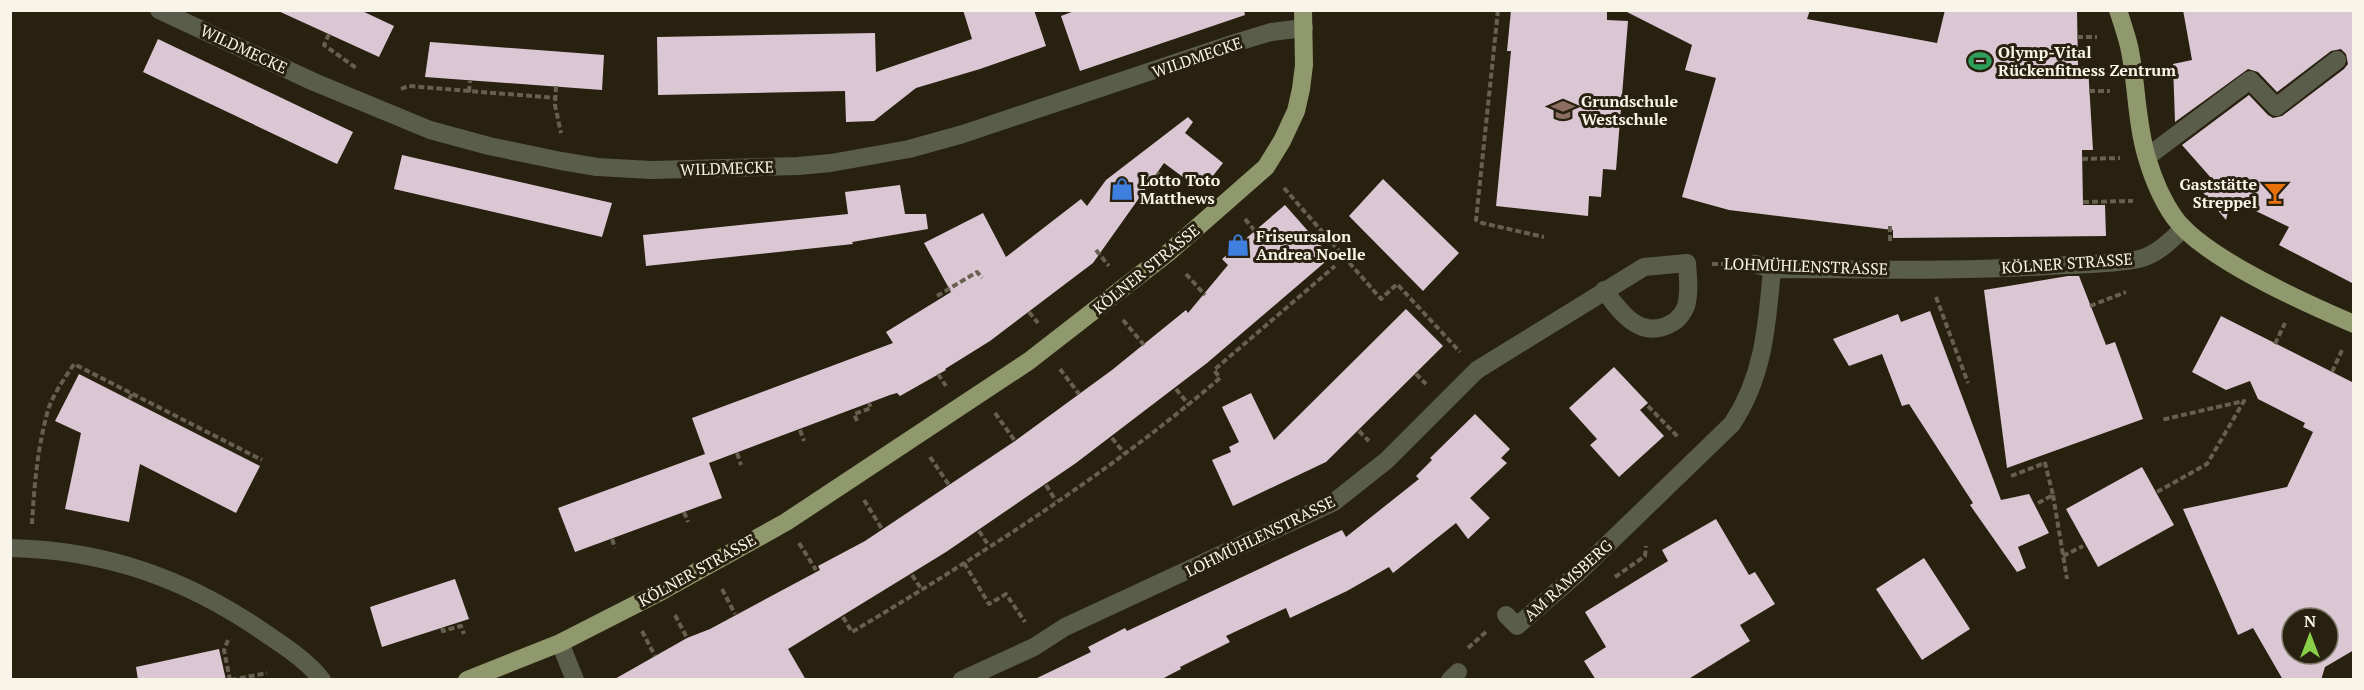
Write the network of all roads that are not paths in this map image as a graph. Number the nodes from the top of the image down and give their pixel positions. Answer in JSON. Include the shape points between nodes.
{"nodes":[{"id":1,"x":159,"y":10,"type":"edge"},
{"id":2,"x":2118,"y":10,"type":"edge"},
{"id":3,"x":1303,"y":19,"type":"edge"},
{"id":4,"x":2337,"y":60,"type":"dead end"},
{"id":5,"x":2147,"y":157,"type":"junction"},
{"id":6,"x":2184,"y":228,"type":"junction"},
{"id":7,"x":1764,"y":266,"type":"joint"},
{"id":8,"x":1975,"y":268,"type":"joint"},
{"id":9,"x":1604,"y":290,"type":"junction"},
{"id":10,"x":2354,"y":324,"type":"edge"},
{"id":11,"x":10,"y":548,"type":"edge"},
{"id":12,"x":1506,"y":615,"type":"road end"},
{"id":13,"x":560,"y":643,"type":"junction"},
{"id":14,"x":322,"y":680,"type":"edge"},
{"id":15,"x":467,"y":680,"type":"edge"},
{"id":16,"x":575,"y":680,"type":"edge"},
{"id":17,"x":962,"y":680,"type":"edge"}],
"edges":[{"from":1,"to":3,"type":"street","name":"WILDMECKE","via":[[324,87],[430,129],[561,162],[672,170],[831,163],[909,149]]},
{"from":2,"to":5,"type":"main road","via":[[2129,47]]},
{"from":3,"to":13,"type":"main road","name":"KÖLNER STRASSE","via":[[1304,65],[1296,111],[1282,141],[1266,167],[1168,253],[1045,349],[786,522]]},
{"from":4,"to":5,"type":"street","via":[[2276,107],[2250,80]]},
{"from":5,"to":6,"type":"main road","via":[[2164,200]]},
{"from":6,"to":8,"type":"street","name":"KÖLNER STRASSE","via":[[2141,259]]},
{"from":6,"to":10,"type":"main road","via":[[2218,255]]},
{"from":7,"to":8,"type":"street","name":"LOHMÜHLENSTRASSE"},
{"from":7,"to":12,"type":"street","name":"AM RAMSBERG","via":[[1763,349],[1752,388],[1732,424],[1578,573],[1517,626]]},
{"from":9,"to":9,"type":"street","name":"LOHMÜHLENSTRASSE","via":[[1644,267],[1687,263],[1686,308],[1677,320],[1662,328],[1649,330],[1638,326]]},
{"from":9,"to":17,"type":"street","name":"LOHMÜHLENSTRASSE","via":[[1477,370],[1387,460],[1334,502],[1065,627]]},
{"from":11,"to":14,"type":"street","via":[[75,554],[161,576],[238,615]]},
{"from":13,"to":15,"type":"main road","name":"KÖLNER STRASSE"},
{"from":13,"to":16,"type":"street"}]}
